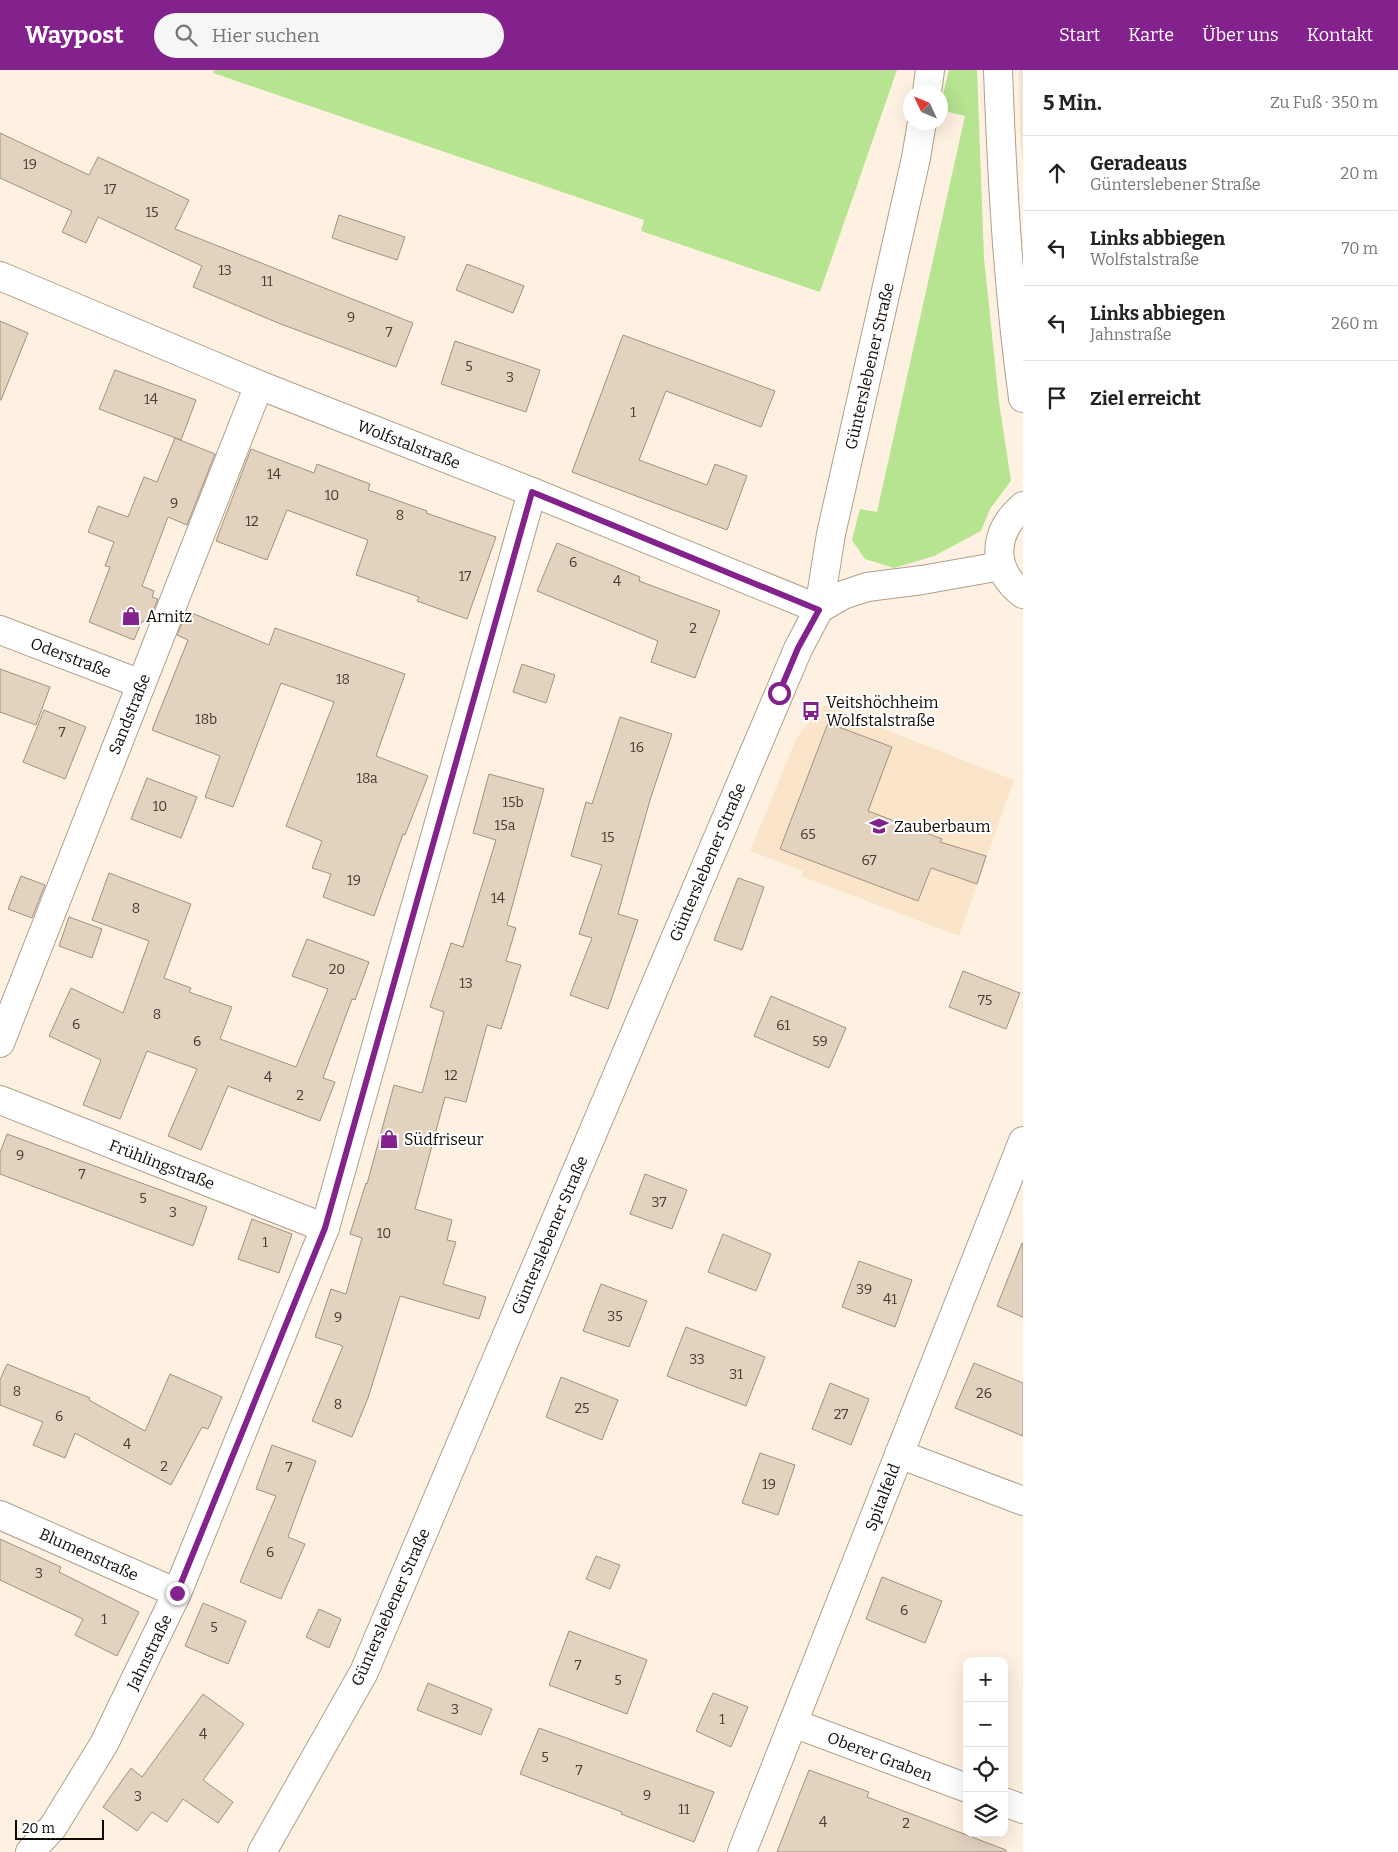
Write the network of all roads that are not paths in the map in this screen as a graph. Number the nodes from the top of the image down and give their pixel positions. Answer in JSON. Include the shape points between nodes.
{"nodes":[{"id":1,"x":930,"y":70,"type":"edge"},
{"id":2,"x":998,"y":70,"type":"edge"},
{"id":3,"x":928,"y":85,"type":"edge"},
{"id":4,"x":920,"y":130,"type":"edge"},
{"id":5,"x":0,"y":276,"type":"edge"},
{"id":6,"x":259,"y":385,"type":"junction"},
{"id":7,"x":1023,"y":398,"type":"edge"},
{"id":8,"x":532,"y":492,"type":"junction"},
{"id":9,"x":1023,"y":506,"type":"edge"},
{"id":10,"x":1001,"y":566,"type":"junction"},
{"id":11,"x":1023,"y":594,"type":"edge"},
{"id":12,"x":819,"y":610,"type":"junction"},
{"id":13,"x":0,"y":630,"type":"edge"},
{"id":14,"x":141,"y":684,"type":"junction"},
{"id":15,"x":0,"y":1042,"type":"edge"},
{"id":16,"x":0,"y":1100,"type":"edge"},
{"id":17,"x":1023,"y":1141,"type":"edge"},
{"id":18,"x":325,"y":1228,"type":"junction"},
{"id":19,"x":899,"y":1454,"type":"junction"},
{"id":20,"x":1023,"y":1501,"type":"edge"},
{"id":21,"x":0,"y":1515,"type":"edge"},
{"id":22,"x":177,"y":1593,"type":"junction"},
{"id":23,"x":793,"y":1723,"type":"junction"},
{"id":24,"x":963,"y":1787,"type":"edge"},
{"id":25,"x":1008,"y":1803,"type":"edge"},
{"id":26,"x":1023,"y":1809,"type":"edge"},
{"id":27,"x":30,"y":1852,"type":"edge"},
{"id":28,"x":262,"y":1852,"type":"edge"},
{"id":29,"x":742,"y":1852,"type":"edge"}],
"edges":[{"from":1,"to":3,"type":"street"},
{"from":2,"to":7,"type":"street","via":[[1003,193]]},
{"from":4,"to":12,"type":"street","name":"Günterslebener Straße","via":[[830,534]]},
{"from":5,"to":6,"type":"street","name":"Wolfstalstraße"},
{"from":6,"to":8,"type":"street","name":"Wolfstalstraße"},
{"from":6,"to":14,"type":"street","name":"Sandstraße"},
{"from":8,"to":12,"type":"street","name":"Wolfstalstraße"},
{"from":8,"to":18,"type":"street","name":"Jahnstraße"},
{"from":9,"to":10,"type":"street","via":[[1002,534]]},
{"from":10,"to":11,"type":"street","via":[[1008,580]]},
{"from":10,"to":12,"type":"street","via":[[866,587]]},
{"from":12,"to":28,"type":"street","name":"Günterslebener Straße","via":[[790,666],[364,1672]]},
{"from":13,"to":14,"type":"street","name":"Oderstraße"},
{"from":14,"to":15,"type":"street","name":"Sandstraße"},
{"from":16,"to":18,"type":"street","name":"Frühlingstraße"},
{"from":17,"to":19,"type":"street","name":"Spitalfeld"},
{"from":18,"to":22,"type":"street","name":"Jahnstraße"},
{"from":19,"to":20,"type":"street"},
{"from":19,"to":23,"type":"street","name":"Spitalfeld"},
{"from":21,"to":22,"type":"street","name":"Blumenstraße"},
{"from":22,"to":27,"type":"street","name":"Jahnstraße","via":[[104,1744],[53,1827]]},
{"from":23,"to":24,"type":"street","name":"Oberer Graben"},
{"from":23,"to":29,"type":"street","name":"Spitalfeld"},
{"from":25,"to":26,"type":"street"}]}
